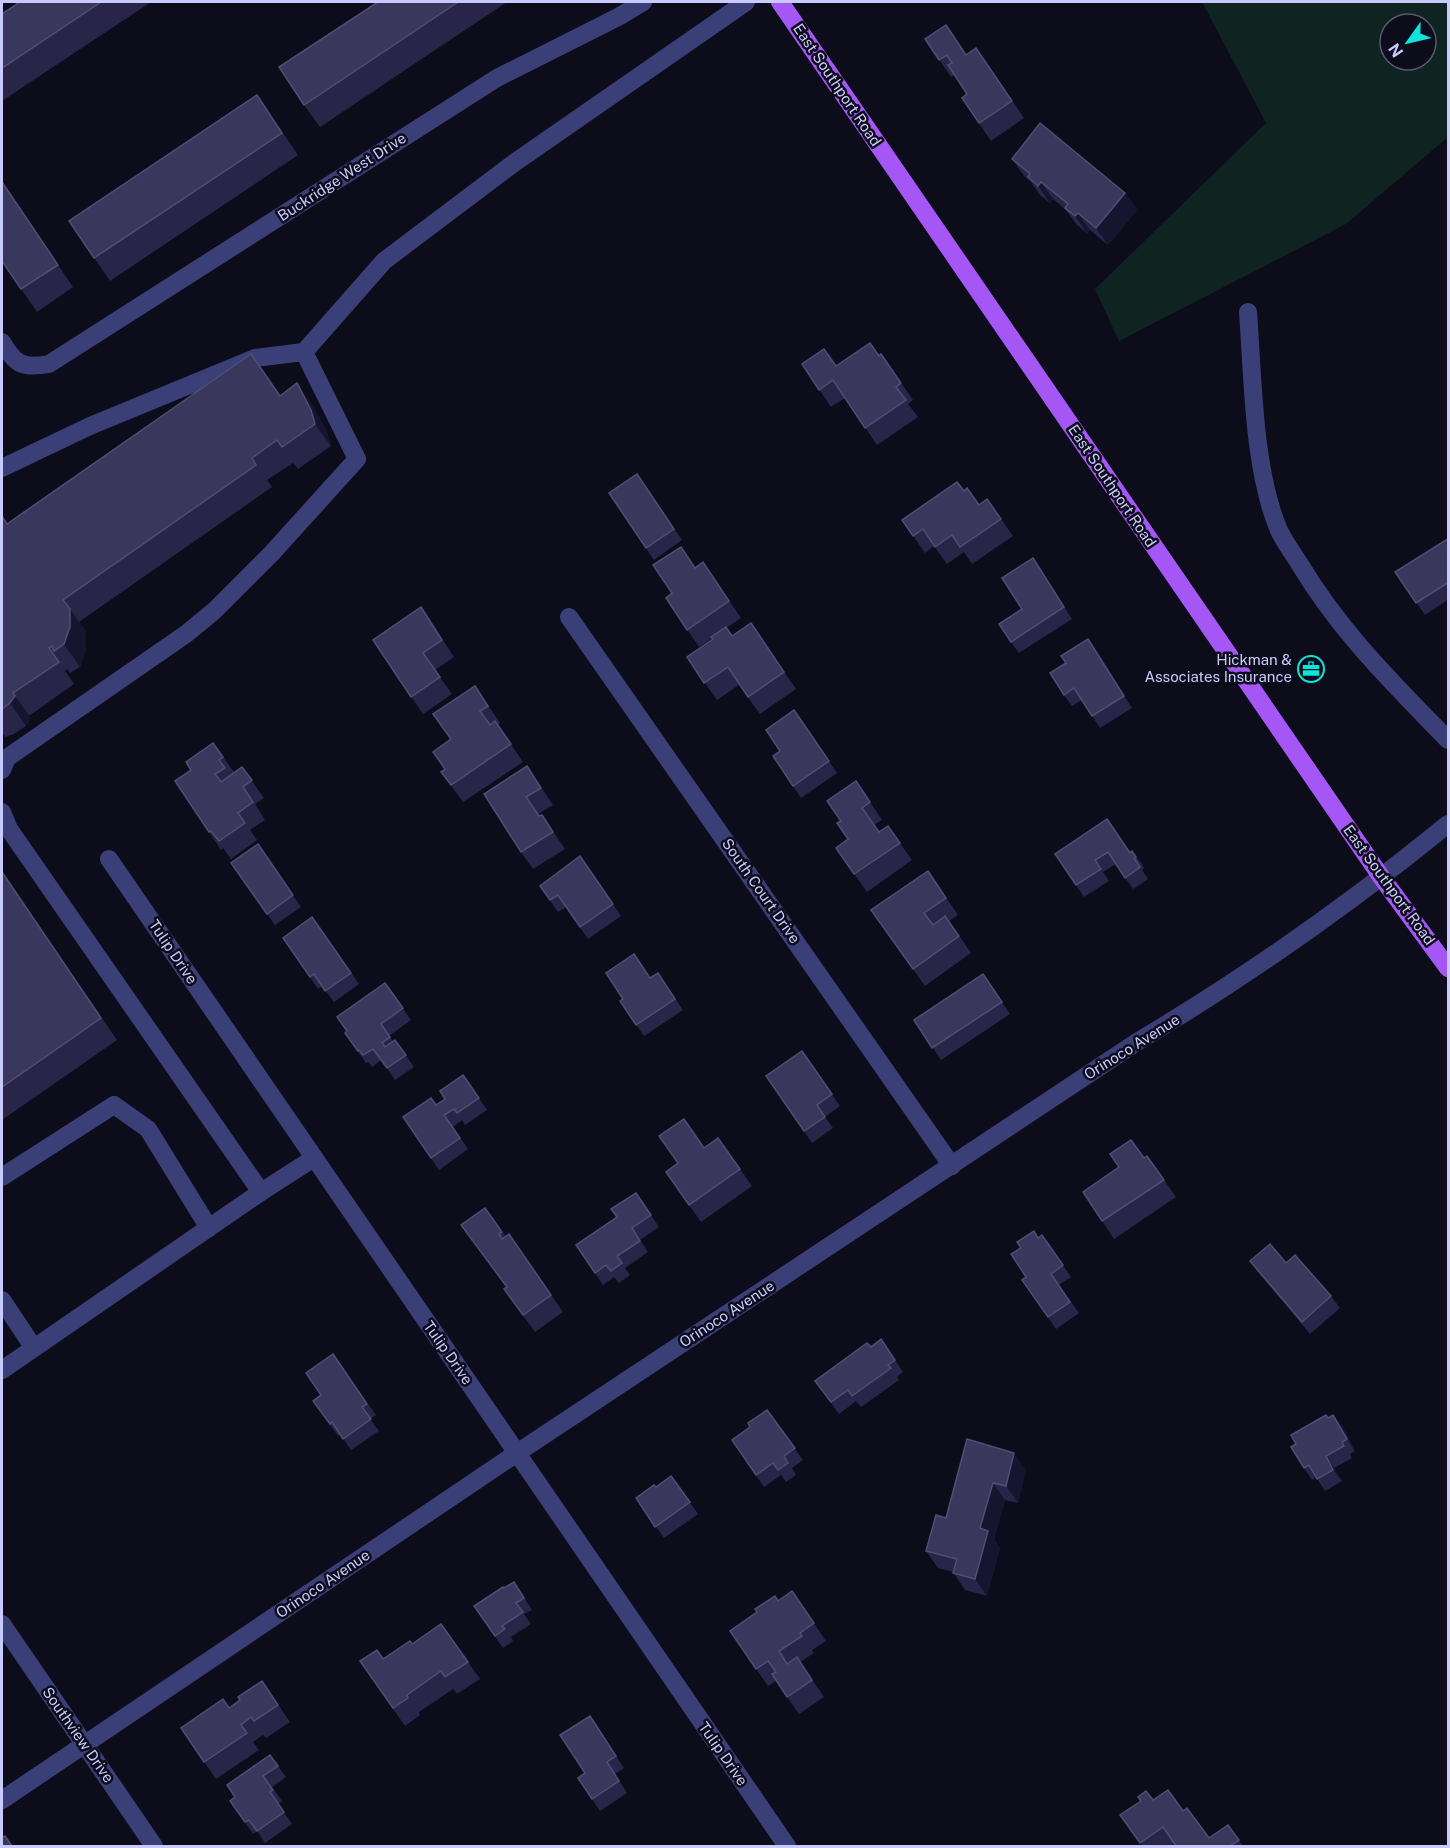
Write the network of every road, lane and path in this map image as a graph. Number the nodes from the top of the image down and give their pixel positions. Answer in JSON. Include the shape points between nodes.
{"nodes":[{"id":1,"x":643,"y":2,"type":"edge"},
{"id":2,"x":746,"y":2,"type":"edge"},
{"id":3,"x":780,"y":2,"type":"edge"},
{"id":4,"x":1248,"y":312,"type":"dead end"},
{"id":5,"x":2,"y":342,"type":"edge"},
{"id":6,"x":304,"y":352,"type":"junction"},
{"id":7,"x":2,"y":468,"type":"edge"},
{"id":8,"x":569,"y":617,"type":"dead end"},
{"id":9,"x":1449,"y":740,"type":"edge"},
{"id":10,"x":2,"y":770,"type":"edge"},
{"id":11,"x":2,"y":812,"type":"edge"},
{"id":12,"x":1449,"y":824,"type":"edge"},
{"id":13,"x":109,"y":859,"type":"dead end"},
{"id":14,"x":1382,"y":878,"type":"junction"},
{"id":15,"x":1449,"y":968,"type":"edge"},
{"id":16,"x":314,"y":1158,"type":"junction"},
{"id":17,"x":952,"y":1166,"type":"junction"},
{"id":18,"x":2,"y":1177,"type":"edge"},
{"id":19,"x":261,"y":1192,"type":"junction"},
{"id":20,"x":209,"y":1228,"type":"junction"},
{"id":21,"x":2,"y":1300,"type":"edge"},
{"id":22,"x":34,"y":1348,"type":"junction"},
{"id":23,"x":2,"y":1370,"type":"edge"},
{"id":24,"x":517,"y":1453,"type":"junction"},
{"id":25,"x":2,"y":1624,"type":"edge"},
{"id":26,"x":85,"y":1745,"type":"junction"},
{"id":27,"x":2,"y":1800,"type":"edge"},
{"id":28,"x":154,"y":1846,"type":"edge"},
{"id":29,"x":787,"y":1846,"type":"edge"}],
"edges":[{"from":1,"to":5,"type":"street","name":"Buckridge West Drive","via":[[497,78],[49,364],[32,367],[13,360]]},
{"from":2,"to":6,"type":"street","via":[[514,163],[384,261]]},
{"from":3,"to":14,"type":"main road","name":"East Southport Road"},
{"from":4,"to":9,"type":"street","via":[[1259,454],[1278,529],[1349,635]]},
{"from":6,"to":7,"type":"street","via":[[255,358],[90,426]]},
{"from":6,"to":10,"type":"street","via":[[357,459],[214,611],[7,758]]},
{"from":8,"to":17,"type":"street","name":"South Court Drive"},
{"from":11,"to":19,"type":"street","via":[[9,829]]},
{"from":12,"to":14,"type":"street","name":"Orinoco Avenue"},
{"from":13,"to":16,"type":"street","name":"Tulip Drive"},
{"from":14,"to":15,"type":"main road","name":"East Southport Road"},
{"from":14,"to":17,"type":"street","name":"Orinoco Avenue","via":[[1214,996],[1137,1042]]},
{"from":16,"to":19,"type":"street"},
{"from":16,"to":24,"type":"street","name":"Tulip Drive"},
{"from":17,"to":24,"type":"street","name":"Orinoco Avenue"},
{"from":18,"to":20,"type":"street","via":[[114,1105],[148,1129]]},
{"from":19,"to":20,"type":"street"},
{"from":20,"to":22,"type":"street"},
{"from":21,"to":22,"type":"street"},
{"from":22,"to":23,"type":"street"},
{"from":24,"to":26,"type":"street","name":"Orinoco Avenue"},
{"from":24,"to":29,"type":"street","name":"Tulip Drive"},
{"from":25,"to":26,"type":"street","name":"Southview Drive"},
{"from":26,"to":27,"type":"street","name":"Orinoco Avenue"},
{"from":26,"to":28,"type":"street","name":"Southview Drive"}]}
